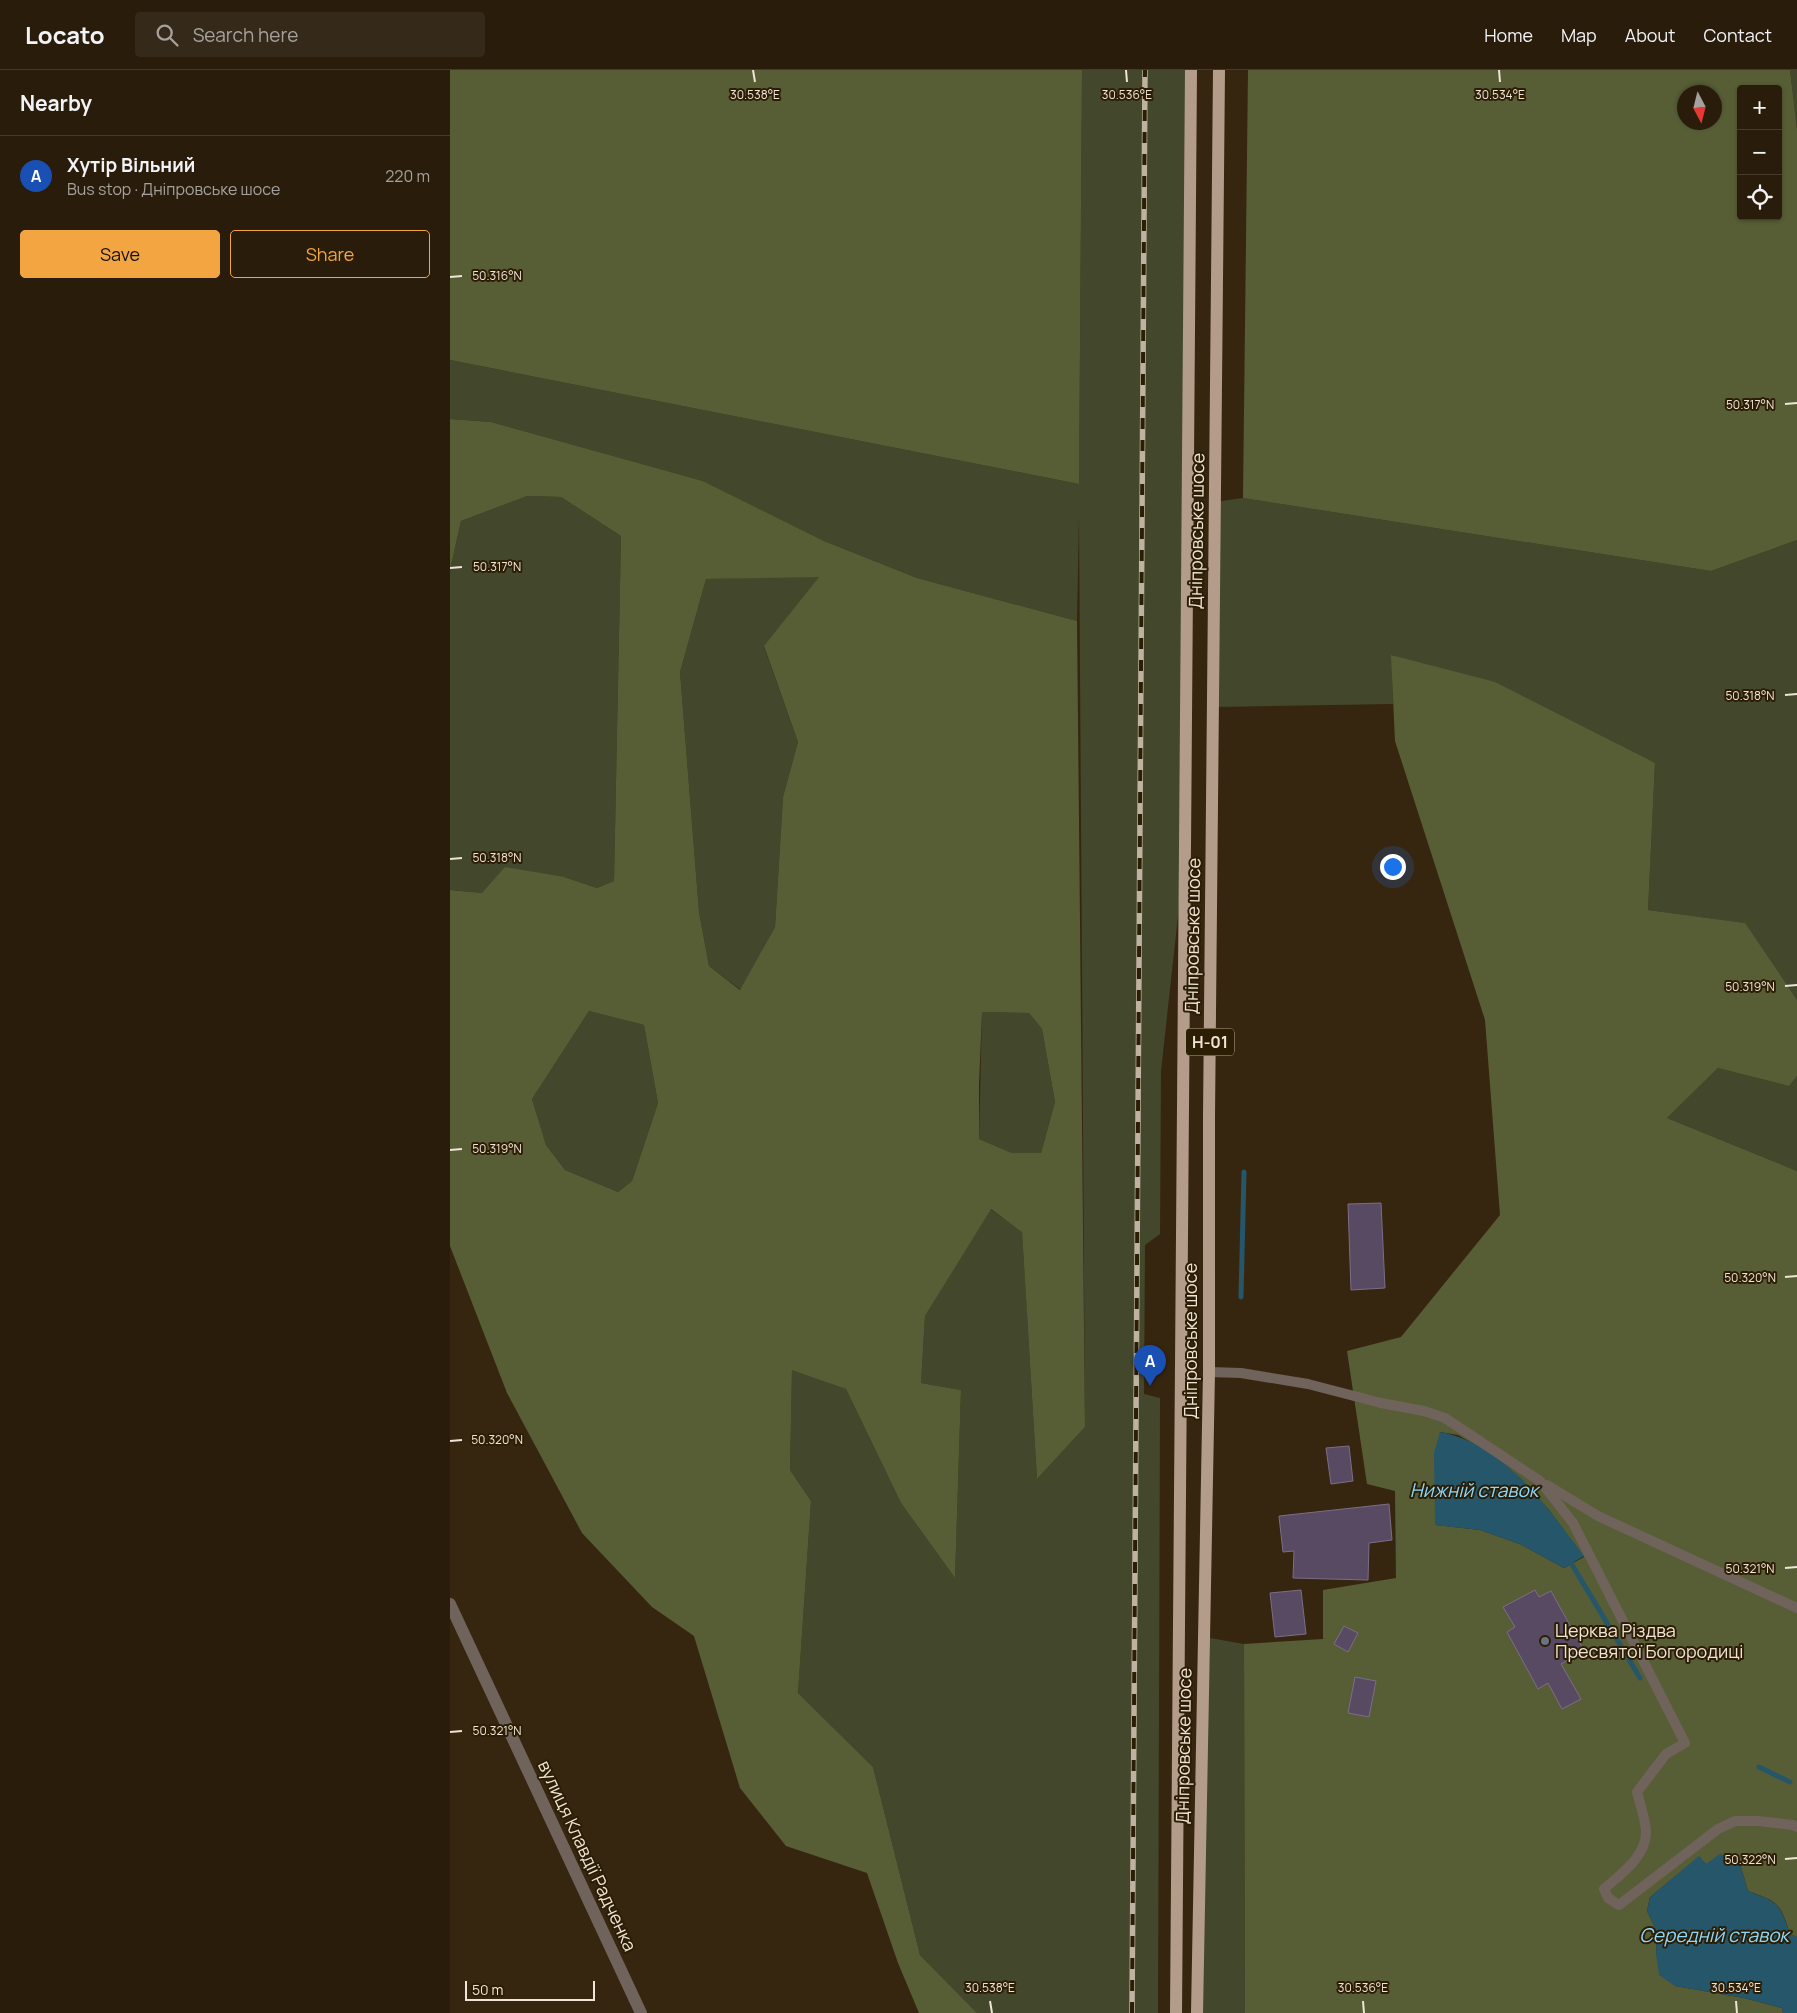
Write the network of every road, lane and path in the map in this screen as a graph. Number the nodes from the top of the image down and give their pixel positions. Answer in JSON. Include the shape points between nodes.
{"nodes":[{"id":1,"x":1191,"y":70,"type":"edge"},
{"id":2,"x":1219,"y":70,"type":"edge"},
{"id":3,"x":1208,"y":1372,"type":"junction"},
{"id":4,"x":1540,"y":1481,"type":"junction"},
{"id":5,"x":450,"y":1604,"type":"edge"},
{"id":6,"x":1797,"y":1608,"type":"edge"},
{"id":7,"x":1797,"y":1827,"type":"edge"},
{"id":8,"x":641,"y":2013,"type":"edge"},
{"id":9,"x":1176,"y":2013,"type":"edge"},
{"id":10,"x":1197,"y":2013,"type":"edge"}],
"edges":[{"from":1,"to":9,"type":"main road","name":"Дніпровське шосе","number":"Н-01"},
{"from":2,"to":3,"type":"main road","name":"Дніпровське шосе","number":"Н-01"},
{"from":3,"to":4,"type":"lane","via":[[1241,1372],[1424,1410],[1445,1418]]},
{"from":3,"to":10,"type":"main road","name":"Дніпровське шосе","number":"Н-01"},
{"from":4,"to":6,"type":"lane","via":[[1598,1516]]},
{"from":4,"to":7,"type":"lane","via":[[1573,1523],[1685,1743],[1666,1754],[1637,1792],[1646,1829],[1645,1843],[1631,1865],[1604,1889],[1608,1898],[1619,1905],[1718,1829],[1735,1821]]},
{"from":5,"to":8,"type":"street","name":"вулиця Клавдії Радченка"}]}
